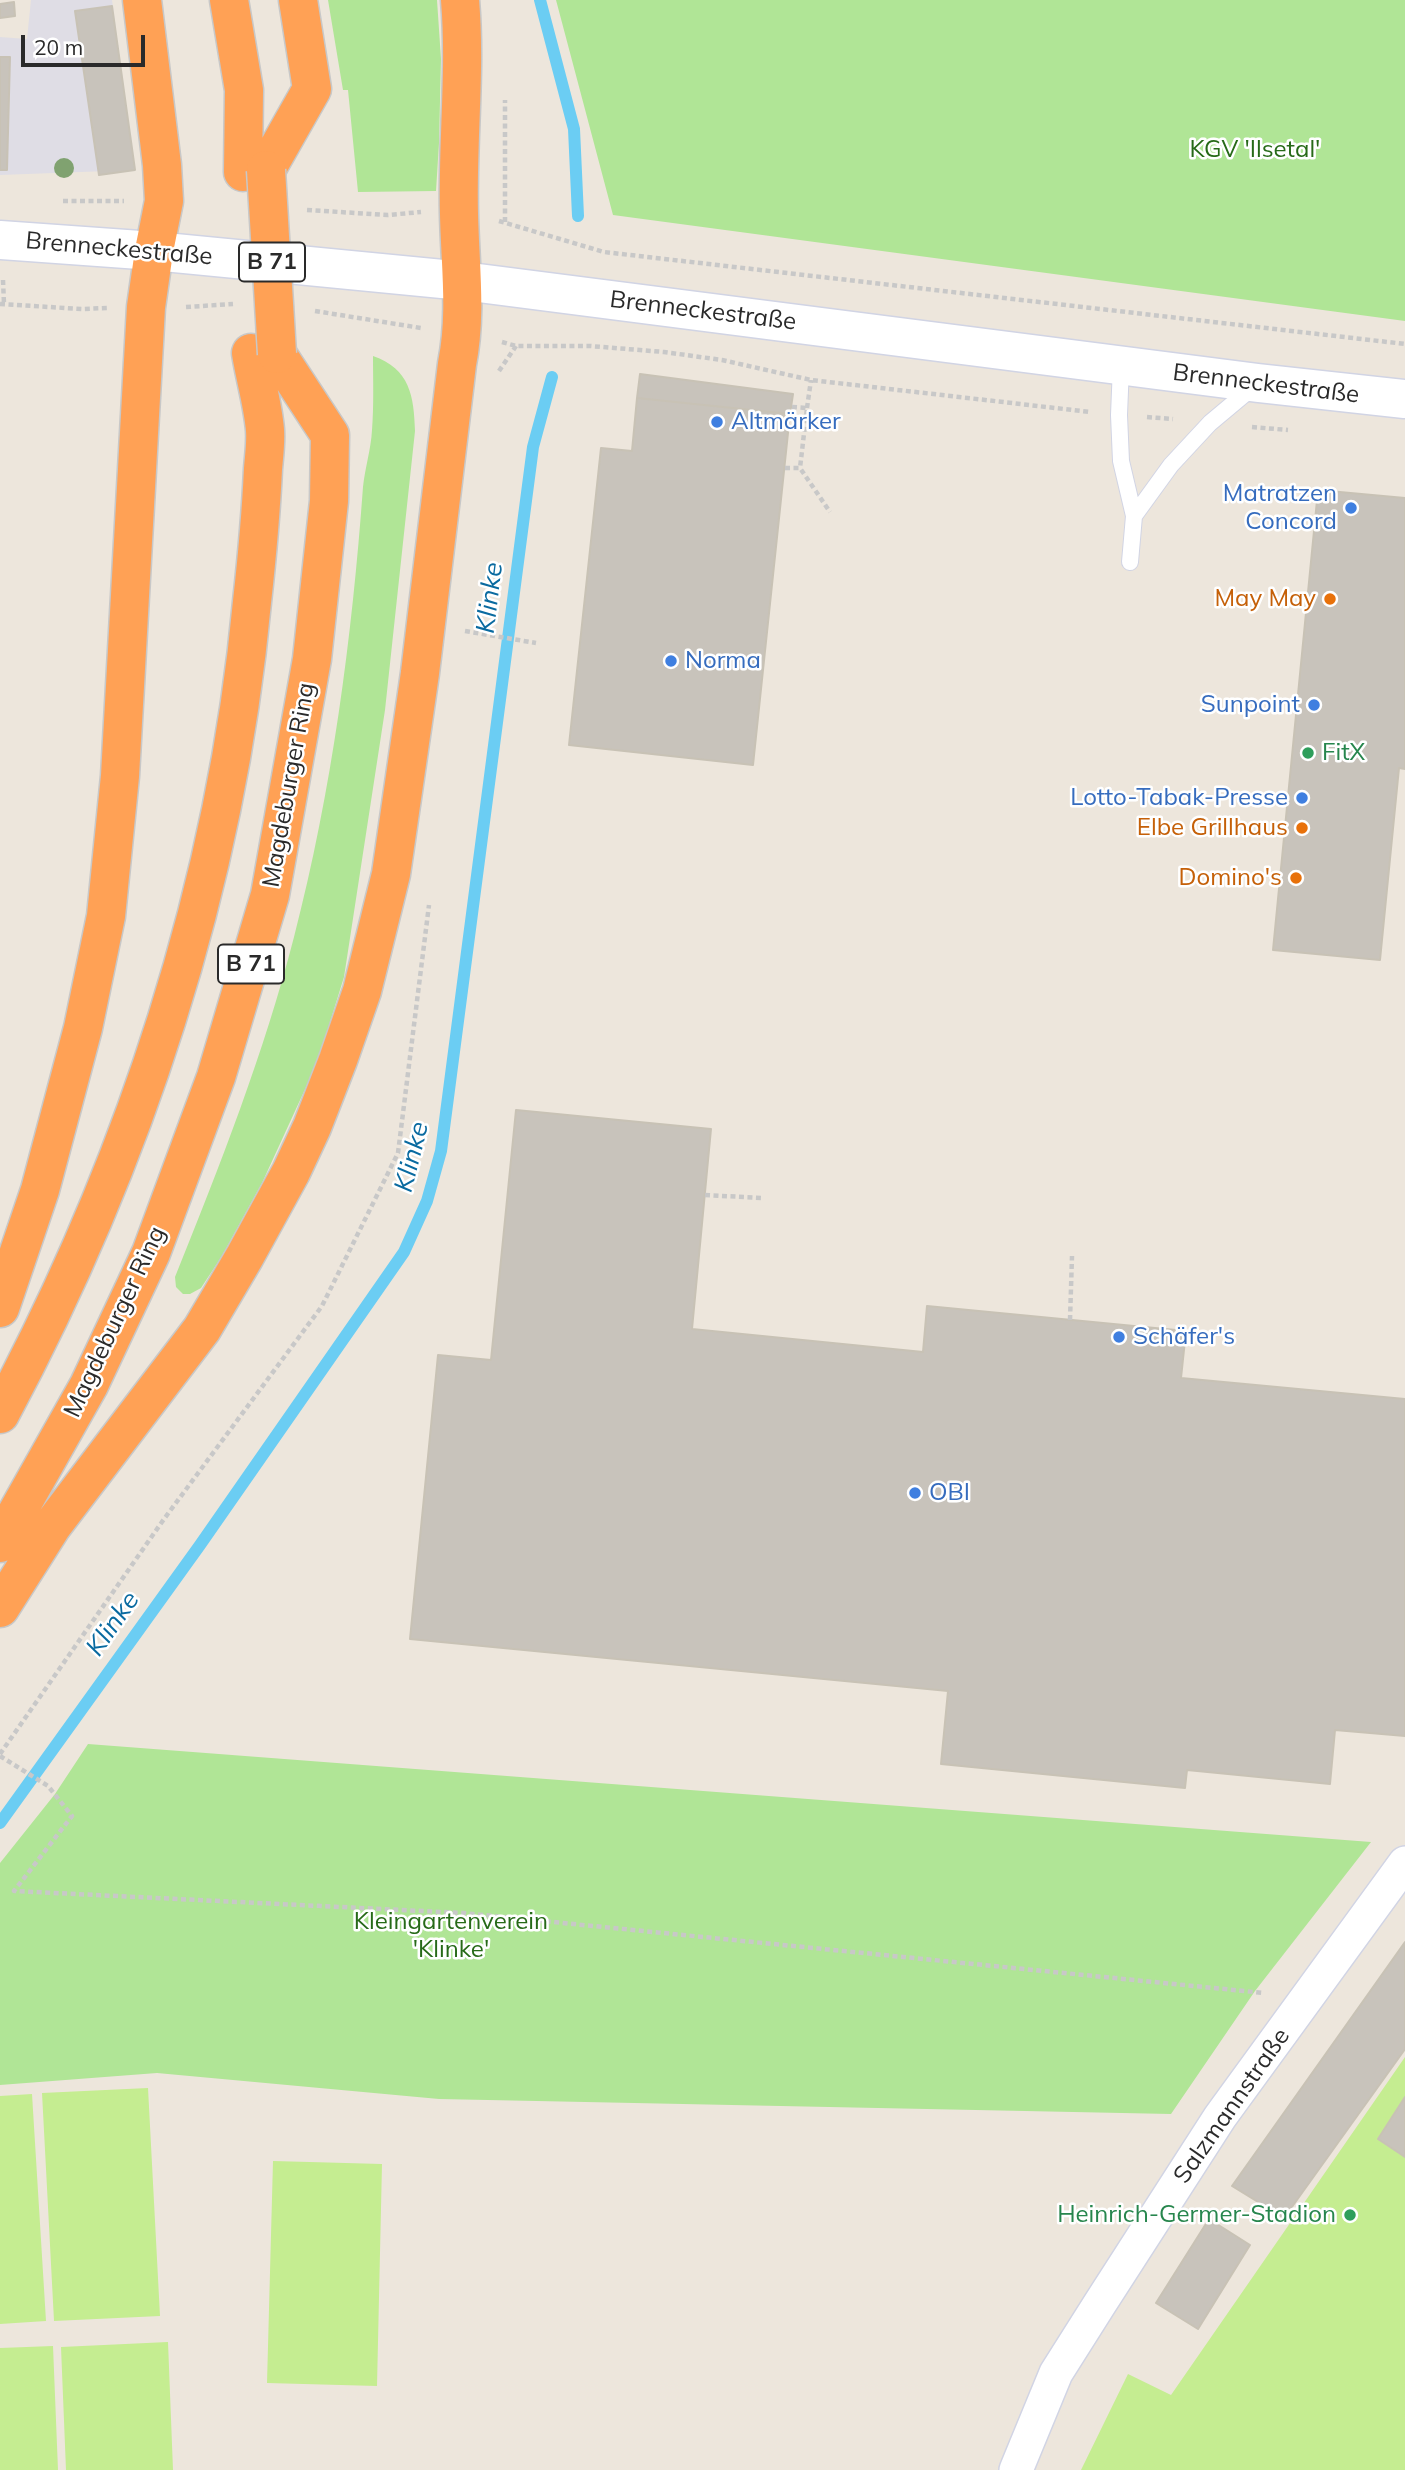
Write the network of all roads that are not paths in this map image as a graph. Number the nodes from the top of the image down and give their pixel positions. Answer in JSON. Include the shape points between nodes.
{"nodes":[{"id":1,"x":142,"y":0,"type":"edge"},
{"id":2,"x":229,"y":0,"type":"edge"},
{"id":3,"x":298,"y":0,"type":"edge"},
{"id":4,"x":460,"y":0,"type":"edge"},
{"id":5,"x":254,"y":171,"type":"junction"},
{"id":6,"x":0,"y":240,"type":"edge"},
{"id":7,"x":154,"y":251,"type":"junction"},
{"id":8,"x":463,"y":281,"type":"junction"},
{"id":9,"x":264,"y":354,"type":"junction"},
{"id":10,"x":1121,"y":366,"type":"junction"},
{"id":11,"x":1258,"y":383,"type":"junction"},
{"id":12,"x":1405,"y":399,"type":"edge"},
{"id":13,"x":1134,"y":516,"type":"junction"},
{"id":14,"x":1130,"y":562,"type":"dead end"},
{"id":15,"x":0,"y":1308,"type":"edge"},
{"id":16,"x":0,"y":1414,"type":"edge"},
{"id":17,"x":0,"y":1543,"type":"edge"},
{"id":18,"x":0,"y":1608,"type":"edge"},
{"id":19,"x":1405,"y":1863,"type":"edge"},
{"id":20,"x":1016,"y":2470,"type":"edge"}],
"edges":[{"from":1,"to":7,"type":"highway","via":[[164,201]]},
{"from":2,"to":5,"type":"highway","name":"Magdeburger Ring","number":"B 71"},
{"from":3,"to":5,"type":"highway","via":[[312,89]]},
{"from":4,"to":8,"type":"highway","via":[[458,214]]},
{"from":5,"to":9,"type":"highway","name":"Magdeburger Ring","number":"B 71","bridge":true},
{"from":6,"to":7,"type":"main road","name":"Brenneckestraße"},
{"from":7,"to":8,"type":"main road","name":"Brenneckestraße"},
{"from":7,"to":15,"type":"highway","via":[[141,372],[120,776],[106,916],[83,1028],[40,1190]]},
{"from":8,"to":10,"type":"main road","name":"Brenneckestraße"},
{"from":8,"to":18,"type":"highway","via":[[463,334],[391,874],[362,991],[338,1060],[291,1171],[202,1329],[52,1526]]},
{"from":9,"to":16,"type":"highway","name":"Magdeburger Ring","number":"B 71","via":[[262,499],[240,704],[207,873],[153,1060],[120,1151],[85,1238]]},
{"from":9,"to":17,"type":"highway","name":"Magdeburger Ring","number":"B 71","via":[[330,435],[329,500],[312,659],[270,895],[216,1077],[151,1253],[89,1385]]},
{"from":10,"to":11,"type":"main road","name":"Brenneckestraße"},
{"from":10,"to":13,"type":"lane","via":[[1121,460]]},
{"from":11,"to":12,"type":"main road","name":"Brenneckestraße"},
{"from":11,"to":13,"type":"lane","via":[[1202,431]]},
{"from":13,"to":14,"type":"lane"},
{"from":19,"to":20,"type":"street","name":"Salzmannstraße","via":[[1220,2117],[1055,2373]]}]}
